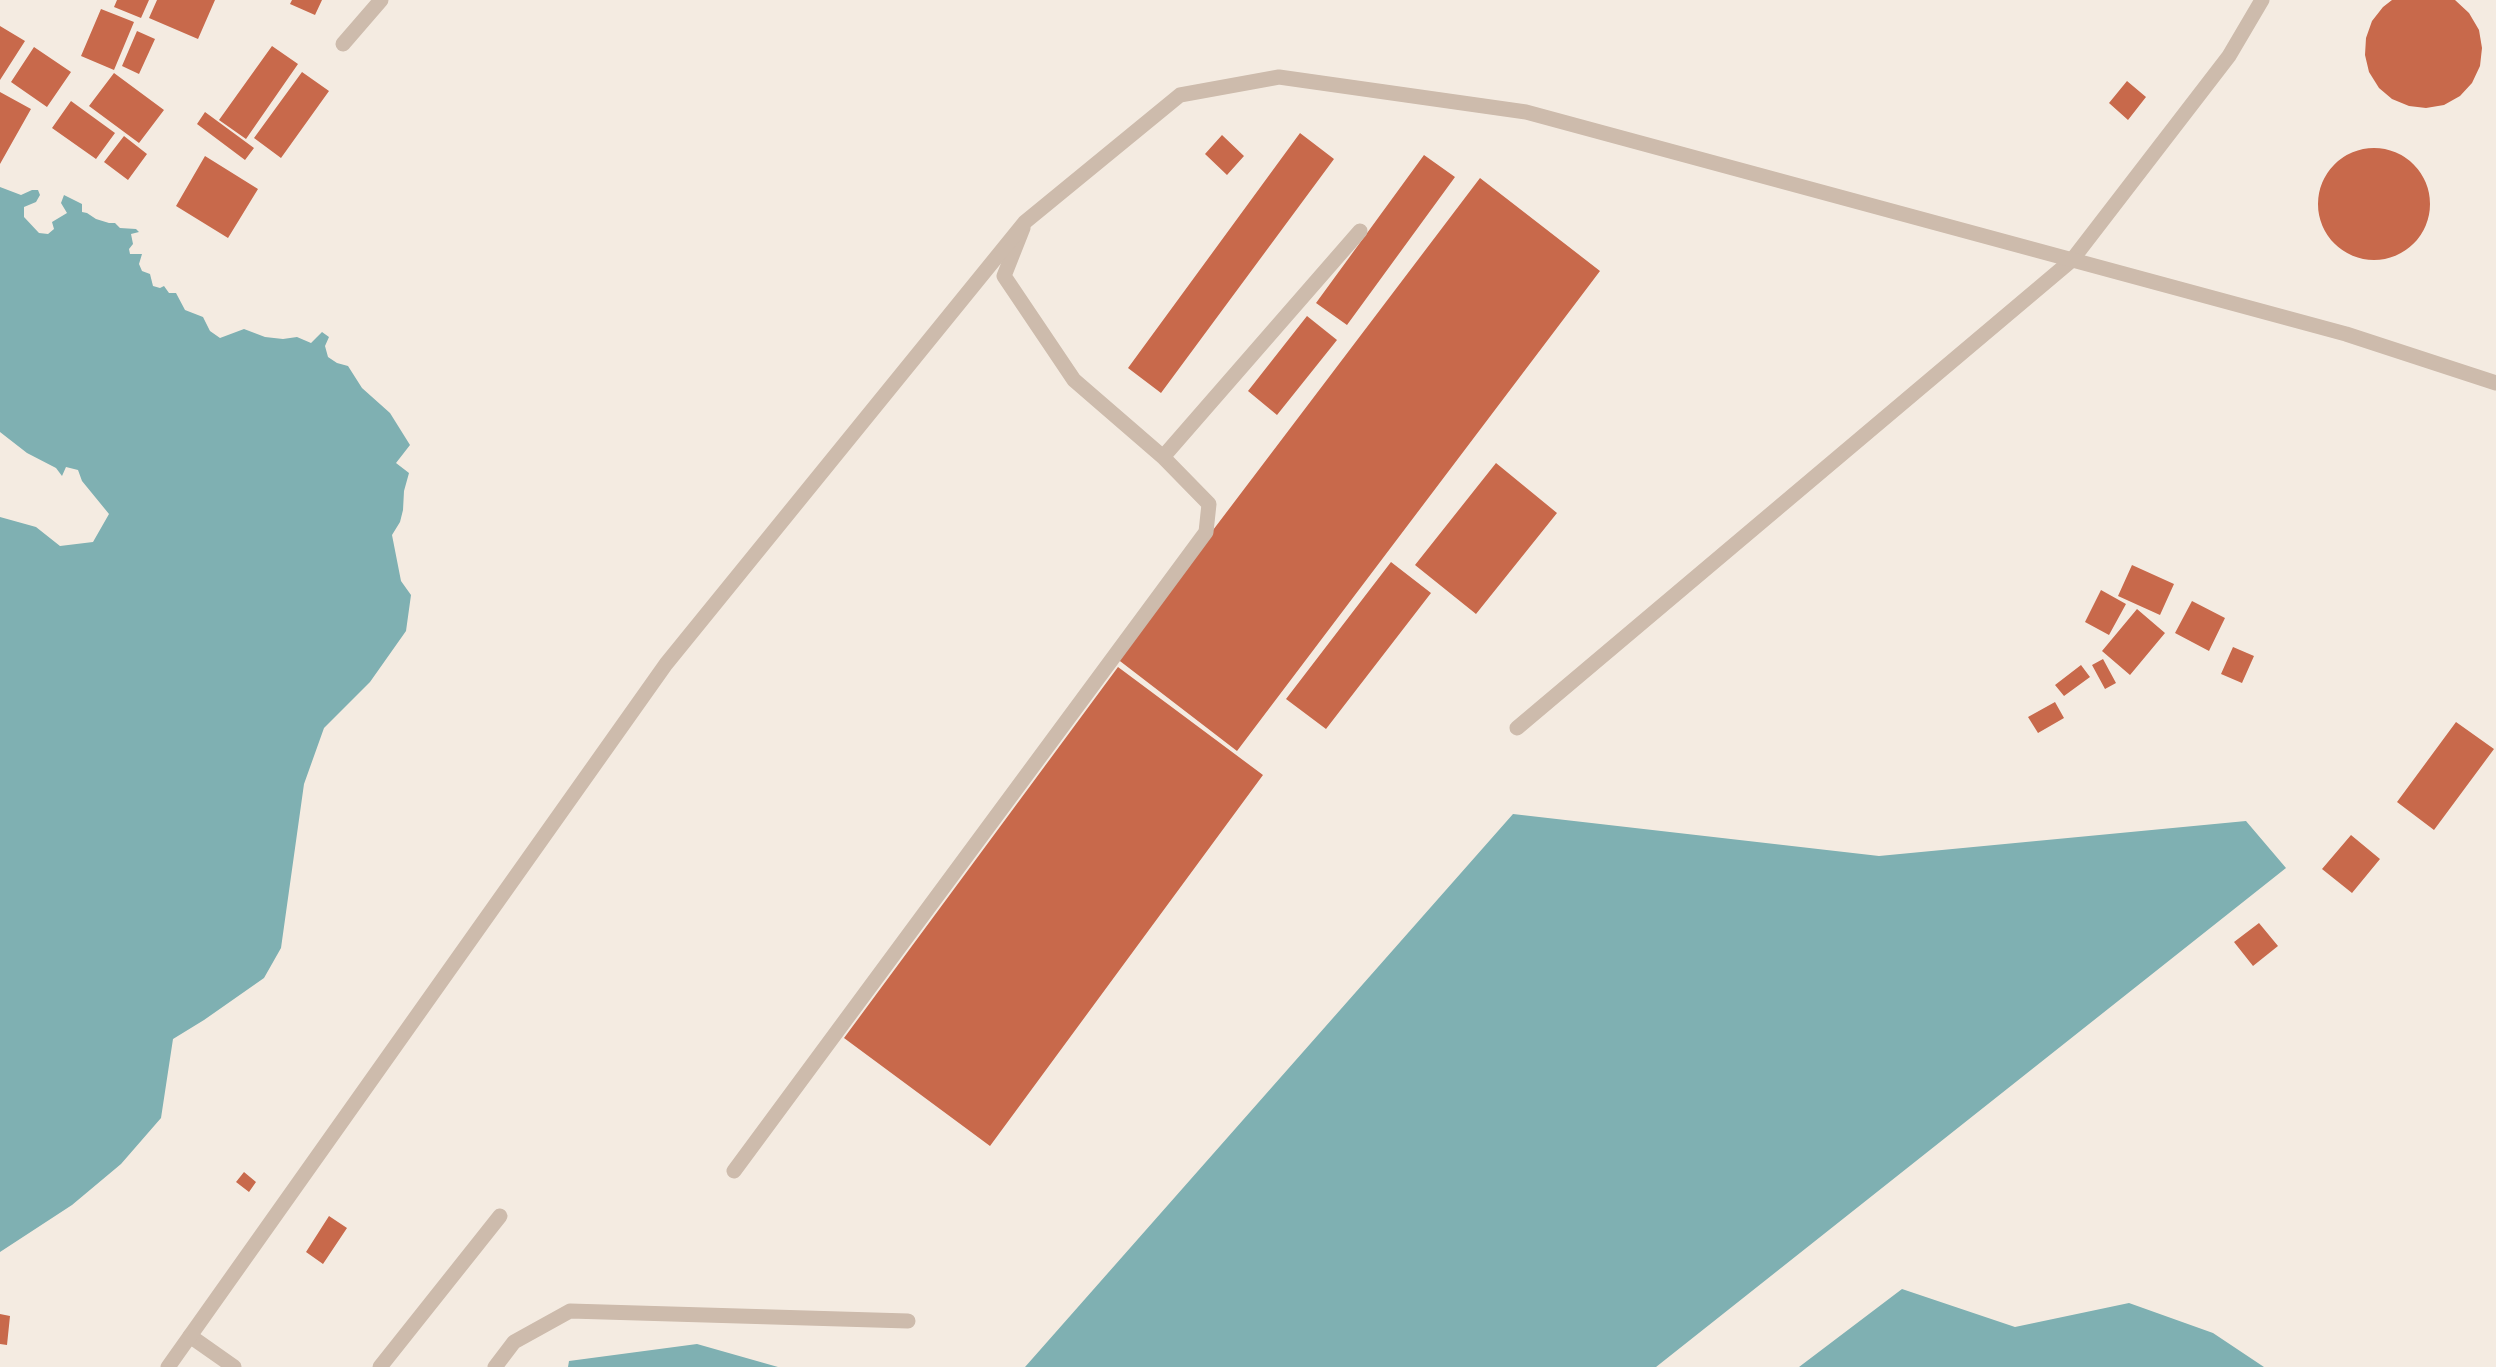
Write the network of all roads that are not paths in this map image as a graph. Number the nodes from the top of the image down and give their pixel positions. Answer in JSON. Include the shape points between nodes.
{"nodes":[{"id":1,"x":381,"y":0,"type":"edge"},
{"id":2,"x":2262,"y":0,"type":"edge"},
{"id":3,"x":343,"y":44,"type":"dead end"},
{"id":4,"x":1025,"y":222,"type":"junction"},
{"id":5,"x":1360,"y":231,"type":"dead end"},
{"id":6,"x":2072,"y":260,"type":"junction"},
{"id":7,"x":2496,"y":383,"type":"edge"},
{"id":8,"x":1163,"y":457,"type":"junction"},
{"id":9,"x":1517,"y":728,"type":"dead end"},
{"id":10,"x":734,"y":1171,"type":"dead end"},
{"id":11,"x":500,"y":1216,"type":"dead end"},
{"id":12,"x":908,"y":1321,"type":"dead end"},
{"id":13,"x":190,"y":1336,"type":"junction"},
{"id":14,"x":168,"y":1367,"type":"edge"},
{"id":15,"x":234,"y":1367,"type":"edge"},
{"id":16,"x":380,"y":1367,"type":"edge"},
{"id":17,"x":495,"y":1367,"type":"edge"}],
"edges":[{"from":1,"to":3,"type":"street"},
{"from":2,"to":6,"type":"street","via":[[2229,56]]},
{"from":4,"to":6,"type":"street","via":[[1180,95],[1278,77],[1526,112]]},
{"from":4,"to":8,"type":"street","via":[[1004,276],[1074,380]]},
{"from":4,"to":13,"type":"street","via":[[666,664]]},
{"from":5,"to":8,"type":"street"},
{"from":6,"to":7,"type":"street","via":[[2346,334]]},
{"from":6,"to":9,"type":"street"},
{"from":8,"to":10,"type":"street","via":[[1209,504],[1206,532]]},
{"from":11,"to":16,"type":"street"},
{"from":12,"to":17,"type":"street","via":[[570,1311],[514,1342]]},
{"from":13,"to":14,"type":"street"},
{"from":13,"to":15,"type":"street"}]}
